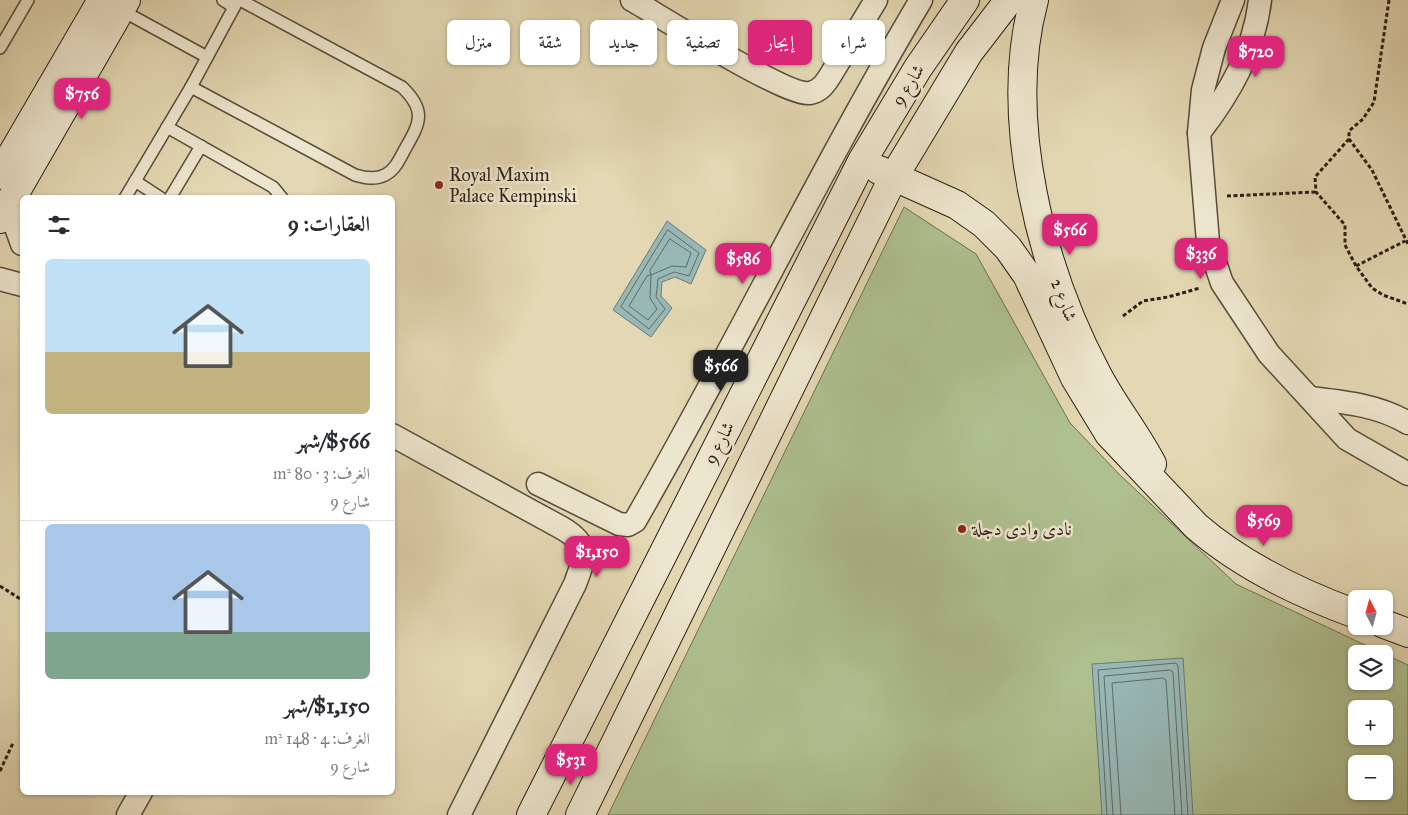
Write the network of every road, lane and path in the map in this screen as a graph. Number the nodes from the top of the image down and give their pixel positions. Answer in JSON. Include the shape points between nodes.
{"nodes":[{"id":1,"x":28,"y":0,"type":"edge"},
{"id":2,"x":223,"y":0,"type":"edge"},
{"id":3,"x":632,"y":0,"type":"edge"},
{"id":4,"x":876,"y":0,"type":"edge"},
{"id":5,"x":921,"y":0,"type":"edge"},
{"id":6,"x":966,"y":0,"type":"edge"},
{"id":7,"x":1009,"y":0,"type":"edge"},
{"id":8,"x":1034,"y":0,"type":"edge"},
{"id":9,"x":1232,"y":0,"type":"edge"},
{"id":10,"x":1260,"y":0,"type":"edge"},
{"id":11,"x":1389,"y":0,"type":"edge"},
{"id":12,"x":237,"y":2,"type":"edge"},
{"id":13,"x":116,"y":3,"type":"edge"},
{"id":14,"x":0,"y":48,"type":"edge"},
{"id":15,"x":207,"y":58,"type":"junction"},
{"id":16,"x":191,"y":87,"type":"junction"},
{"id":17,"x":167,"y":127,"type":"junction"},
{"id":18,"x":1199,"y":133,"type":"junction"},
{"id":19,"x":1349,"y":139,"type":"junction"},
{"id":20,"x":201,"y":146,"type":"junction"},
{"id":21,"x":862,"y":161,"type":"junction"},
{"id":22,"x":0,"y":175,"type":"edge"},
{"id":23,"x":893,"y":178,"type":"junction"},
{"id":24,"x":135,"y":181,"type":"junction"},
{"id":25,"x":1316,"y":192,"type":"junction"},
{"id":26,"x":127,"y":195,"type":"edge"},
{"id":27,"x":156,"y":195,"type":"edge"},
{"id":28,"x":172,"y":195,"type":"edge"},
{"id":29,"x":280,"y":195,"type":"edge"},
{"id":30,"x":1203,"y":197,"type":"junction"},
{"id":31,"x":3,"y":208,"type":"edge"},
{"id":32,"x":20,"y":240,"type":"edge"},
{"id":33,"x":1407,"y":242,"type":"edge"},
{"id":34,"x":1356,"y":266,"type":"junction"},
{"id":35,"x":0,"y":279,"type":"edge"},
{"id":36,"x":1222,"y":283,"type":"junction"},
{"id":37,"x":20,"y":284,"type":"edge"},
{"id":38,"x":1408,"y":304,"type":"edge"},
{"id":39,"x":1123,"y":316,"type":"dead end"},
{"id":40,"x":1310,"y":398,"type":"junction"},
{"id":41,"x":1408,"y":423,"type":"edge"},
{"id":42,"x":395,"y":437,"type":"edge"},
{"id":43,"x":1408,"y":474,"type":"edge"},
{"id":44,"x":538,"y":484,"type":"dead end"},
{"id":45,"x":1164,"y":491,"type":"junction"},
{"id":46,"x":0,"y":586,"type":"edge"},
{"id":47,"x":20,"y":599,"type":"edge"},
{"id":48,"x":1348,"y":611,"type":"edge"},
{"id":49,"x":1393,"y":627,"type":"edge"},
{"id":50,"x":1408,"y":632,"type":"edge"},
{"id":51,"x":13,"y":743,"type":"dead end"},
{"id":52,"x":0,"y":771,"type":"edge"},
{"id":53,"x":139,"y":795,"type":"edge"},
{"id":54,"x":536,"y":805,"type":"edge"},
{"id":55,"x":128,"y":815,"type":"edge"},
{"id":56,"x":459,"y":815,"type":"edge"},
{"id":57,"x":580,"y":815,"type":"edge"}],
"edges":[{"from":1,"to":14,"type":"lane"},
{"from":2,"to":12,"type":"lane"},
{"from":3,"to":4,"type":"street","via":[[780,85],[810,93],[822,88]]},
{"from":5,"to":44,"type":"street","via":[[863,98],[635,521],[628,525],[619,524]]},
{"from":6,"to":21,"type":"street","name":"شارع 9","via":[[918,68]]},
{"from":7,"to":23,"type":"street","name":"شارع 9","via":[[969,52]]},
{"from":8,"to":45,"type":"street","name":"شارع 2","via":[[1024,69],[1024,129],[1042,237],[1056,284],[1096,373],[1137,438]]},
{"from":9,"to":18,"type":"street","via":[[1205,82]]},
{"from":10,"to":18,"type":"street","via":[[1246,57],[1223,101]]},
{"from":11,"to":19,"type":"path","via":[[1374,102],[1350,131]]},
{"from":12,"to":15,"type":"lane"},
{"from":12,"to":16,"type":"lane","via":[[402,87],[412,97],[418,110],[419,124],[397,165],[385,175],[370,179],[355,175]]},
{"from":13,"to":15,"type":"lane"},
{"from":13,"to":22,"type":"street"},
{"from":13,"to":31,"type":"street"},
{"from":15,"to":16,"type":"lane"},
{"from":16,"to":17,"type":"lane"},
{"from":17,"to":20,"type":"lane"},
{"from":17,"to":24,"type":"lane"},
{"from":18,"to":30,"type":"street"},
{"from":19,"to":25,"type":"path","via":[[1315,177]]},
{"from":19,"to":33,"type":"path","via":[[1372,170]]},
{"from":20,"to":28,"type":"lane"},
{"from":20,"to":29,"type":"lane","via":[[273,187]]},
{"from":21,"to":23,"type":"street","name":"شارع 2"},
{"from":21,"to":54,"type":"street","name":"شارع 9"},
{"from":23,"to":45,"type":"street","name":"شارع 2","via":[[957,205],[984,224],[1008,248],[1027,275],[1075,378],[1095,412],[1126,454]]},
{"from":23,"to":57,"type":"street","name":"شارع 9"},
{"from":24,"to":26,"type":"lane"},
{"from":24,"to":27,"type":"lane"},
{"from":25,"to":30,"type":"path"},
{"from":25,"to":34,"type":"path","via":[[1344,225],[1345,245]]},
{"from":30,"to":36,"type":"street","via":[[1208,242]]},
{"from":31,"to":32,"type":"street"},
{"from":33,"to":34,"type":"path"},
{"from":34,"to":38,"type":"path","via":[[1372,288]]},
{"from":35,"to":37,"type":"street"},
{"from":36,"to":39,"type":"path","via":[[1143,301]]},
{"from":36,"to":40,"type":"street","via":[[1269,354]]},
{"from":40,"to":41,"type":"street","via":[[1365,406]]},
{"from":40,"to":43,"type":"street","via":[[1347,439]]},
{"from":42,"to":56,"type":"street","via":[[576,536],[583,547],[584,558],[575,584]]},
{"from":45,"to":48,"type":"street","name":"شارع 2","via":[[1196,526],[1215,541],[1260,570]]},
{"from":46,"to":47,"type":"path"},
{"from":49,"to":50,"type":"street"},
{"from":51,"to":52,"type":"path"},
{"from":53,"to":55,"type":"street"},
{"from":54,"to":57,"type":"street"}]}
